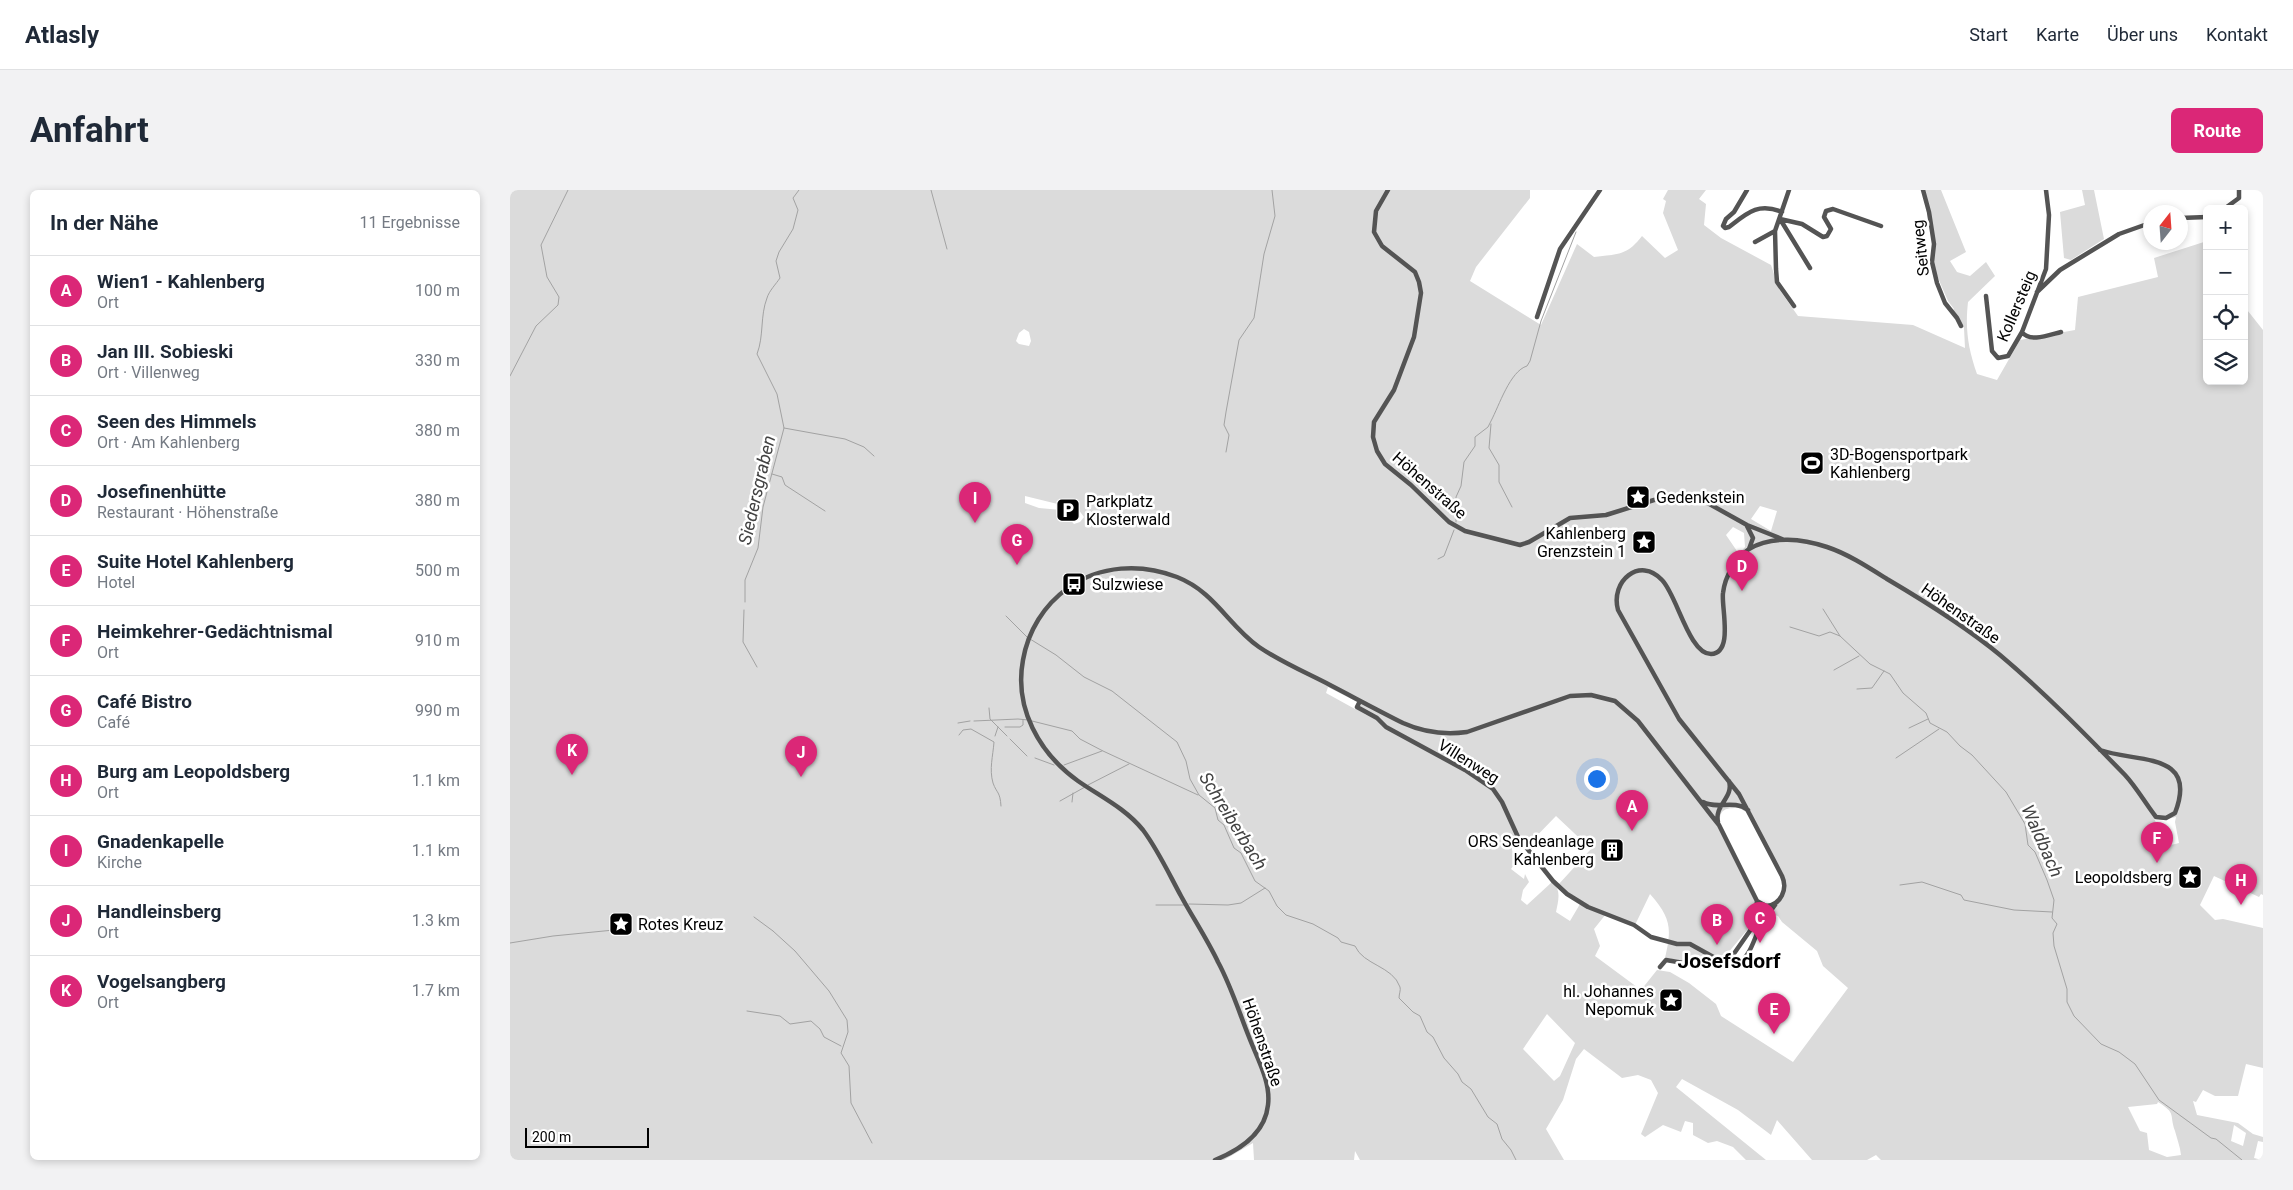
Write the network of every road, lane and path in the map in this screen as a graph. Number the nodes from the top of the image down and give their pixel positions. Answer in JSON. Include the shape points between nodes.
{"nodes":[{"id":1,"x":1388,"y":190,"type":"edge"},
{"id":2,"x":1600,"y":190,"type":"edge"},
{"id":3,"x":1747,"y":190,"type":"edge"},
{"id":4,"x":1789,"y":190,"type":"edge"},
{"id":5,"x":1923,"y":190,"type":"edge"},
{"id":6,"x":2046,"y":190,"type":"edge"},
{"id":7,"x":2239,"y":190,"type":"edge"},
{"id":8,"x":2229,"y":205,"type":"edge"},
{"id":9,"x":1782,"y":212,"type":"junction"},
{"id":10,"x":2203,"y":217,"type":"edge"},
{"id":11,"x":2188,"y":218,"type":"edge"},
{"id":12,"x":1780,"y":219,"type":"junction"},
{"id":13,"x":2143,"y":225,"type":"edge"},
{"id":14,"x":1881,"y":226,"type":"dead end"},
{"id":15,"x":1776,"y":231,"type":"junction"},
{"id":16,"x":1755,"y":242,"type":"dead end"},
{"id":17,"x":1810,"y":268,"type":"dead end"},
{"id":18,"x":2037,"y":292,"type":"junction"},
{"id":19,"x":1986,"y":296,"type":"dead end"},
{"id":20,"x":1794,"y":306,"type":"dead end"},
{"id":21,"x":1537,"y":317,"type":"dead end"},
{"id":22,"x":1960,"y":326,"type":"dead end"},
{"id":23,"x":2022,"y":332,"type":"junction"},
{"id":24,"x":2061,"y":332,"type":"dead end"},
{"id":25,"x":1747,"y":525,"type":"junction"},
{"id":26,"x":1783,"y":540,"type":"junction"},
{"id":27,"x":1748,"y":550,"type":"junction"},
{"id":28,"x":1360,"y":701,"type":"junction"},
{"id":29,"x":2100,"y":750,"type":"junction"},
{"id":30,"x":1726,"y":777,"type":"junction"},
{"id":31,"x":1695,"y":793,"type":"junction"},
{"id":32,"x":1723,"y":804,"type":"junction"},
{"id":33,"x":1748,"y":810,"type":"junction"},
{"id":34,"x":1719,"y":825,"type":"junction"},
{"id":35,"x":1780,"y":899,"type":"junction"},
{"id":36,"x":1757,"y":901,"type":"junction"},
{"id":37,"x":1732,"y":962,"type":"junction"},
{"id":38,"x":1726,"y":964,"type":"junction"},
{"id":39,"x":1660,"y":967,"type":"dead end"},
{"id":40,"x":1215,"y":1160,"type":"edge"}],
"edges":[{"from":1,"to":25,"type":"street","name":"Höhenstraße","via":[[1376,211],[1375,234],[1382,246],[1415,272],[1421,293],[1416,331],[1394,390],[1374,422],[1374,441],[1385,464],[1452,525],[1513,545],[1523,544],[1570,518],[1606,515],[1648,501],[1676,496],[1704,501]]},
{"from":2,"to":21,"type":"street","via":[[1560,249]]},
{"from":3,"to":9,"type":"street","via":[[1726,219],[1725,228],[1749,211],[1768,208]]},
{"from":4,"to":9,"type":"street"},
{"from":5,"to":22,"type":"street","name":"Seitweg","via":[[1934,244],[1932,262],[1937,283]]},
{"from":6,"to":18,"type":"street","name":"Kollersteig","via":[[2050,215],[2047,262]]},
{"from":7,"to":8,"type":"street","via":[[2239,198]]},
{"from":9,"to":12,"type":"street"},
{"from":10,"to":11,"type":"street"},
{"from":12,"to":14,"type":"street","via":[[1802,224],[1824,237],[1831,229],[1824,217],[1826,211],[1833,208]]},
{"from":12,"to":15,"type":"street"},
{"from":12,"to":17,"type":"street"},
{"from":13,"to":18,"type":"street","via":[[2119,234],[2060,270]]},
{"from":15,"to":16,"type":"street"},
{"from":15,"to":20,"type":"street","via":[[1777,282]]},
{"from":18,"to":23,"type":"street","name":"Kollersteig"},
{"from":19,"to":23,"type":"street","name":"Kollersteig","via":[[1994,354],[1998,358],[2008,356]]},
{"from":23,"to":24,"type":"street","via":[[2031,338]]},
{"from":25,"to":26,"type":"street","name":"Höhenstraße"},
{"from":25,"to":27,"type":"street","name":"Höhenstraße","via":[[1752,540]]},
{"from":26,"to":27,"type":"street","name":"Höhenstraße"},
{"from":26,"to":29,"type":"street","name":"Höhenstraße","via":[[1828,547],[1936,608],[2014,668]]},
{"from":27,"to":30,"type":"street","via":[[1735,563],[1726,580],[1722,597],[1725,639],[1716,653],[1706,653],[1697,647],[1666,584],[1655,574],[1642,571],[1628,576],[1620,583],[1616,596],[1619,614],[1679,719]]},
{"from":28,"to":31,"type":"street","via":[[1410,726],[1451,734],[1476,730],[1570,696],[1603,697],[1619,704],[1632,716]]},
{"from":28,"to":38,"type":"street","name":"Villenweg","via":[[1357,707],[1386,727],[1493,789],[1518,837],[1567,894],[1588,907],[1634,925],[1651,937],[1690,944]]},
{"from":28,"to":40,"type":"street","name":"Höhenstraße","via":[[1261,648],[1214,600],[1196,587],[1178,577],[1153,570],[1116,569],[1081,580],[1052,601],[1026,646],[1021,681],[1030,725],[1049,755],[1064,770],[1120,808],[1141,828],[1222,969],[1252,1043],[1267,1086],[1267,1114],[1249,1141]]},
{"from":29,"to":29,"type":"street","name":"Höhenstraße","via":[[2137,789],[2156,817],[2163,819],[2175,813],[2179,786],[2170,767],[2156,761]]},
{"from":30,"to":32,"type":"street","via":[[1730,791]]},
{"from":30,"to":33,"type":"street"},
{"from":31,"to":32,"type":"street","via":[[1709,805]]},
{"from":31,"to":34,"type":"street"},
{"from":32,"to":33,"type":"street"},
{"from":32,"to":34,"type":"street","via":[[1717,815]]},
{"from":33,"to":35,"type":"street","via":[[1784,881]]},
{"from":34,"to":36,"type":"street"},
{"from":35,"to":36,"type":"street","via":[[1768,906]]},
{"from":35,"to":37,"type":"street","via":[[1762,923],[1743,960],[1738,964]]},
{"from":36,"to":37,"type":"street","via":[[1754,926],[1733,955]]},
{"from":37,"to":38,"type":"street"},
{"from":38,"to":39,"type":"street","via":[[1701,966],[1666,960]]}]}
